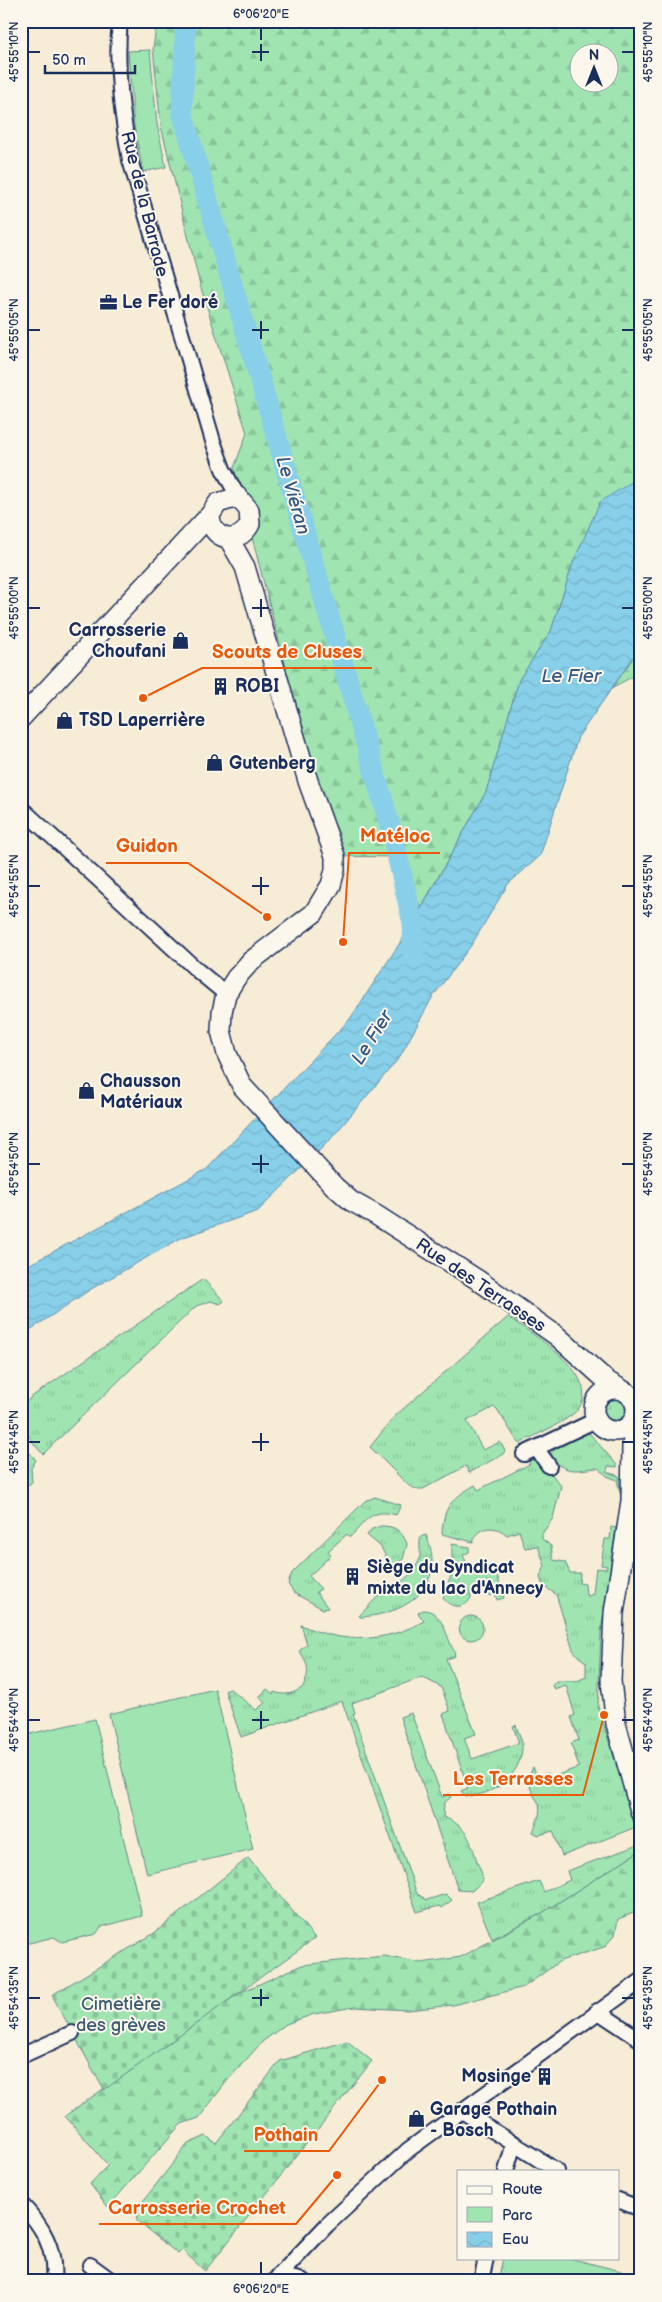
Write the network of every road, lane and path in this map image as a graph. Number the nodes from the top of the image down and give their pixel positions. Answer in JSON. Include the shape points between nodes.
{"nodes":[{"id":1,"x":120,"y":21,"type":"edge"},
{"id":2,"x":223,"y":469,"type":"junction"},
{"id":3,"x":238,"y":497,"type":"junction"},
{"id":4,"x":214,"y":509,"type":"junction"},
{"id":5,"x":246,"y":531,"type":"junction"},
{"id":6,"x":223,"y":537,"type":"junction"},
{"id":7,"x":186,"y":540,"type":"junction"},
{"id":8,"x":245,"y":568,"type":"junction"},
{"id":9,"x":21,"y":718,"type":"edge"},
{"id":10,"x":21,"y":808,"type":"edge"},
{"id":11,"x":226,"y":994,"type":"junction"},
{"id":12,"x":582,"y":1360,"type":"junction"},
{"id":13,"x":621,"y":1389,"type":"junction"},
{"id":14,"x":636,"y":1417,"type":"junction"},
{"id":15,"x":600,"y":1418,"type":"junction"},
{"id":16,"x":549,"y":1466,"type":"dead end"},
{"id":17,"x":632,"y":1474,"type":"junction"},
{"id":18,"x":638,"y":1793,"type":"edge"},
{"id":19,"x":641,"y":1814,"type":"edge"},
{"id":20,"x":641,"y":1981,"type":"edge"},
{"id":21,"x":597,"y":2011,"type":"junction"},
{"id":22,"x":72,"y":2033,"type":"dead end"},
{"id":23,"x":641,"y":2040,"type":"edge"},
{"id":24,"x":21,"y":2056,"type":"edge"},
{"id":25,"x":462,"y":2111,"type":"junction"},
{"id":26,"x":514,"y":2143,"type":"junction"},
{"id":27,"x":506,"y":2170,"type":"edge"},
{"id":28,"x":555,"y":2170,"type":"edge"},
{"id":29,"x":620,"y":2201,"type":"edge"},
{"id":30,"x":21,"y":2204,"type":"edge"},
{"id":31,"x":641,"y":2209,"type":"edge"},
{"id":32,"x":486,"y":2260,"type":"edge"},
{"id":33,"x":90,"y":2265,"type":"dead end"},
{"id":34,"x":276,"y":2278,"type":"edge"},
{"id":35,"x":53,"y":2281,"type":"edge"},
{"id":36,"x":112,"y":2281,"type":"edge"},
{"id":37,"x":303,"y":2281,"type":"edge"},
{"id":38,"x":481,"y":2281,"type":"edge"}],
"edges":[{"from":1,"to":2,"type":"street","name":"Rue de la Barrade","via":[[118,60],[130,160],[181,340]]},
{"from":2,"to":3,"type":"street","name":"Rue de la Barrade"},
{"from":2,"to":4,"type":"street","name":"Rue de la Barrade"},
{"from":3,"to":4,"type":"street"},
{"from":3,"to":5,"type":"street","via":[[249,510]]},
{"from":4,"to":6,"type":"street","via":[[210,522]]},
{"from":4,"to":7,"type":"street"},
{"from":5,"to":6,"type":"street","via":[[236,538]]},
{"from":5,"to":8,"type":"street"},
{"from":6,"to":7,"type":"street"},
{"from":6,"to":8,"type":"street"},
{"from":7,"to":9,"type":"street"},
{"from":8,"to":11,"type":"street","via":[[308,781],[335,856],[335,870],[331,885],[314,913],[251,962]]},
{"from":10,"to":11,"type":"street"},
{"from":11,"to":12,"type":"street","name":"Rue des Terrasses","via":[[221,1032],[227,1054],[262,1100],[338,1182],[376,1215],[478,1280],[557,1336]]},
{"from":12,"to":13,"type":"street","name":"Rue des Terrasses"},
{"from":12,"to":15,"type":"street","name":"Rue des Terrasses"},
{"from":13,"to":14,"type":"street","via":[[635,1401]]},
{"from":13,"to":15,"type":"street","via":[[605,1391]]},
{"from":14,"to":15,"type":"street","via":[[625,1430]]},
{"from":14,"to":17,"type":"street","name":"Rue des Terrasses"},
{"from":15,"to":16,"type":"street","via":[[530,1451]]},
{"from":15,"to":17,"type":"street","name":"Rue des Terrasses","via":[[622,1450]]},
{"from":17,"to":18,"type":"street","name":"Rue des Terrasses","via":[[614,1613],[611,1681],[616,1724]]},
{"from":18,"to":19,"type":"street","name":"Rue des Terrasses"},
{"from":20,"to":21,"type":"street"},
{"from":21,"to":23,"type":"street"},
{"from":21,"to":25,"type":"street"},
{"from":22,"to":24,"type":"street"},
{"from":25,"to":26,"type":"street"},
{"from":25,"to":34,"type":"street","via":[[388,2167]]},
{"from":26,"to":27,"type":"street"},
{"from":26,"to":28,"type":"street"},
{"from":29,"to":31,"type":"street"},
{"from":30,"to":35,"type":"street","via":[[47,2237],[52,2255]]},
{"from":32,"to":38,"type":"street"},
{"from":33,"to":36,"type":"street"},
{"from":34,"to":37,"type":"street"}]}
